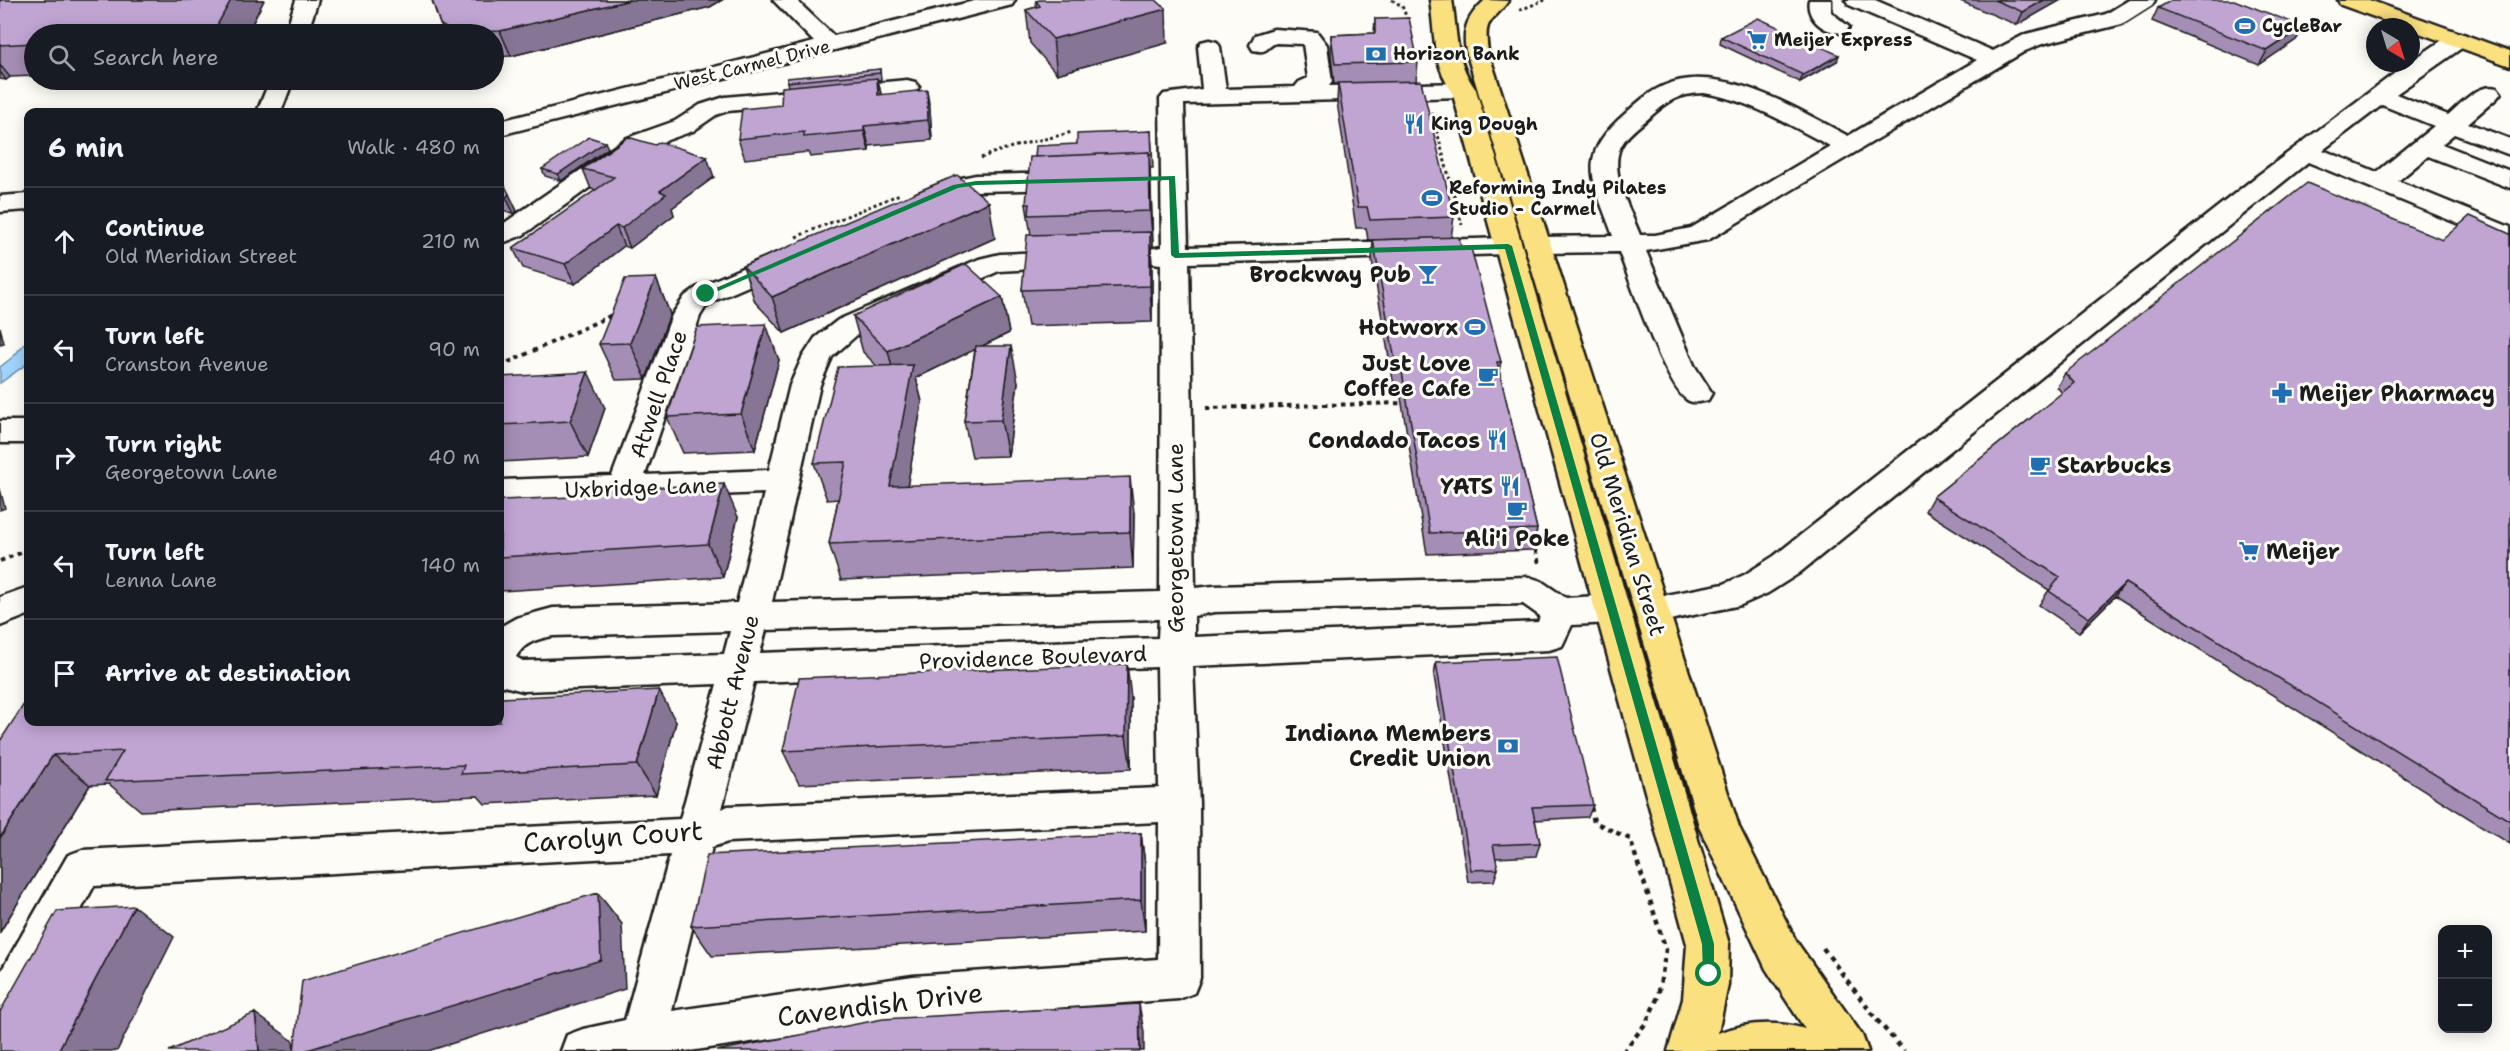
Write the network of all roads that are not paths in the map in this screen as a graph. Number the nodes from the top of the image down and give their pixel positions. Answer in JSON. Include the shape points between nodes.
{"nodes":[{"id":1,"x":307,"y":0,"type":"edge"},
{"id":2,"x":784,"y":0,"type":"edge"},
{"id":3,"x":1004,"y":0,"type":"edge"},
{"id":4,"x":1441,"y":0,"type":"edge"},
{"id":5,"x":1820,"y":0,"type":"edge"},
{"id":6,"x":2144,"y":0,"type":"edge"},
{"id":7,"x":2349,"y":0,"type":"edge"},
{"id":8,"x":1862,"y":1,"type":"edge"},
{"id":9,"x":1496,"y":3,"type":"edge"},
{"id":10,"x":299,"y":24,"type":"edge"},
{"id":11,"x":1838,"y":27,"type":"dead end"},
{"id":12,"x":2458,"y":40,"type":"junction"},
{"id":13,"x":830,"y":45,"type":"junction"},
{"id":14,"x":1261,"y":45,"type":"dead end"},
{"id":15,"x":1209,"y":47,"type":"dead end"},
{"id":16,"x":1993,"y":59,"type":"junction"},
{"id":17,"x":2510,"y":59,"type":"edge"},
{"id":18,"x":907,"y":87,"type":"dead end"},
{"id":19,"x":1312,"y":88,"type":"junction"},
{"id":20,"x":277,"y":90,"type":"edge"},
{"id":21,"x":1464,"y":90,"type":"junction"},
{"id":22,"x":2489,"y":93,"type":"dead end"},
{"id":23,"x":1215,"y":96,"type":"junction"},
{"id":24,"x":2379,"y":96,"type":"junction"},
{"id":25,"x":270,"y":108,"type":"edge"},
{"id":26,"x":2451,"y":125,"type":"junction"},
{"id":27,"x":504,"y":127,"type":"edge"},
{"id":28,"x":1849,"y":146,"type":"junction"},
{"id":29,"x":2426,"y":146,"type":"junction"},
{"id":30,"x":2510,"y":148,"type":"edge"},
{"id":31,"x":2306,"y":152,"type":"junction"},
{"id":32,"x":1101,"y":180,"type":"edge"},
{"id":33,"x":2510,"y":180,"type":"edge"},
{"id":34,"x":2380,"y":183,"type":"junction"},
{"id":35,"x":24,"y":202,"type":"edge"},
{"id":36,"x":0,"y":204,"type":"edge"},
{"id":37,"x":902,"y":210,"type":"edge"},
{"id":38,"x":504,"y":234,"type":"edge"},
{"id":39,"x":2510,"y":237,"type":"edge"},
{"id":40,"x":1629,"y":244,"type":"junction"},
{"id":41,"x":1523,"y":246,"type":"junction"},
{"id":42,"x":815,"y":247,"type":"edge"},
{"id":43,"x":1175,"y":255,"type":"junction"},
{"id":44,"x":1128,"y":257,"type":"edge"},
{"id":45,"x":1093,"y":258,"type":"edge"},
{"id":46,"x":1697,"y":393,"type":"dead end"},
{"id":47,"x":0,"y":432,"type":"edge"},
{"id":48,"x":24,"y":432,"type":"edge"},
{"id":49,"x":783,"y":481,"type":"junction"},
{"id":50,"x":624,"y":488,"type":"junction"},
{"id":51,"x":504,"y":492,"type":"edge"},
{"id":52,"x":24,"y":602,"type":"edge"},
{"id":53,"x":1175,"y":605,"type":"junction"},
{"id":54,"x":1611,"y":609,"type":"junction"},
{"id":55,"x":1651,"y":610,"type":"junction"},
{"id":56,"x":0,"y":612,"type":"edge"},
{"id":57,"x":1560,"y":612,"type":"junction"},
{"id":58,"x":752,"y":615,"type":"junction"},
{"id":59,"x":504,"y":642,"type":"edge"},
{"id":60,"x":1176,"y":652,"type":"junction"},
{"id":61,"x":739,"y":668,"type":"junction"},
{"id":62,"x":504,"y":670,"type":"edge"},
{"id":63,"x":1179,"y":804,"type":"junction"},
{"id":64,"x":695,"y":836,"type":"junction"},
{"id":65,"x":1179,"y":978,"type":"joint"},
{"id":66,"x":0,"y":1015,"type":"edge"},
{"id":67,"x":639,"y":1044,"type":"edge"},
{"id":68,"x":582,"y":1051,"type":"edge"},
{"id":69,"x":1690,"y":1051,"type":"edge"},
{"id":70,"x":1729,"y":1051,"type":"edge"},
{"id":71,"x":1806,"y":1051,"type":"edge"},
{"id":72,"x":1846,"y":1051,"type":"edge"}],
"edges":[{"from":1,"to":10,"type":"street"},
{"from":2,"to":13,"type":"street"},
{"from":3,"to":13,"type":"street","name":"West Carmel Drive"},
{"from":4,"to":21,"type":"main road","name":"Old Meridian Street","via":[[1447,53],[1455,81]]},
{"from":5,"to":11,"type":"street","via":[[1821,16]]},
{"from":6,"to":16,"type":"street","via":[[2114,19],[2025,41]]},
{"from":7,"to":12,"type":"main road"},
{"from":8,"to":16,"type":"street"},
{"from":9,"to":41,"type":"main road","name":"Old Meridian Street","via":[[1480,15],[1473,34]]},
{"from":12,"to":17,"type":"main road"},
{"from":12,"to":24,"type":"street"},
{"from":13,"to":27,"type":"street","name":"West Carmel Drive"},
{"from":14,"to":19,"type":"street","via":[[1274,36],[1304,36]]},
{"from":15,"to":23,"type":"street"},
{"from":16,"to":28,"type":"street"},
{"from":18,"to":38,"type":"street","via":[[725,104],[708,110],[684,126],[636,143]]},
{"from":19,"to":21,"type":"street"},
{"from":19,"to":23,"type":"street"},
{"from":20,"to":25,"type":"street"},
{"from":21,"to":41,"type":"main road","name":"Old Meridian Street"},
{"from":22,"to":26,"type":"street"},
{"from":23,"to":43,"type":"street","name":"Georgetown Lane","via":[[1172,99],[1159,178]]},
{"from":24,"to":26,"type":"street"},
{"from":24,"to":31,"type":"street"},
{"from":26,"to":29,"type":"street"},
{"from":26,"to":30,"type":"street"},
{"from":28,"to":40,"type":"street","via":[[1708,230],[1677,240]]},
{"from":28,"to":40,"type":"street","via":[[1748,95],[1711,87],[1671,90],[1614,137],[1605,159]]},
{"from":29,"to":33,"type":"street"},
{"from":29,"to":34,"type":"street"},
{"from":31,"to":34,"type":"street"},
{"from":31,"to":55,"type":"street","via":[[1786,565],[1729,596]]},
{"from":32,"to":37,"type":"street","via":[[956,186]]},
{"from":34,"to":39,"type":"street"},
{"from":35,"to":36,"type":"street"},
{"from":40,"to":41,"type":"street"},
{"from":40,"to":46,"type":"street","via":[[1686,381]]},
{"from":41,"to":43,"type":"street"},
{"from":41,"to":54,"type":"main road","name":"Old Meridian Street"},
{"from":41,"to":55,"type":"main road","name":"Old Meridian Street"},
{"from":42,"to":50,"type":"street","name":"Atwell Place","via":[[695,302],[686,315]]},
{"from":43,"to":44,"type":"street"},
{"from":43,"to":53,"type":"street","name":"Georgetown Lane"},
{"from":45,"to":49,"type":"street","name":"Abbott Avenue","via":[[989,265],[833,336],[818,351],[804,385]]},
{"from":47,"to":48,"type":"street"},
{"from":49,"to":50,"type":"street","name":"Uxbridge Lane"},
{"from":49,"to":58,"type":"street","name":"Abbott Avenue"},
{"from":50,"to":51,"type":"street","name":"Uxbridge Lane"},
{"from":52,"to":56,"type":"street"},
{"from":53,"to":57,"type":"street","via":[[1214,599],[1529,590]]},
{"from":53,"to":58,"type":"street"},
{"from":53,"to":60,"type":"street","name":"Georgetown Lane"},
{"from":54,"to":57,"type":"street"},
{"from":54,"to":69,"type":"main road","name":"Old Meridian Street","via":[[1708,944],[1707,992]]},
{"from":55,"to":72,"type":"main road","name":"Old Meridian Street","via":[[1720,829],[1781,955]]},
{"from":57,"to":60,"type":"street","name":"Providence Boulevard","via":[[1549,636]]},
{"from":58,"to":59,"type":"street","via":[[543,623],[515,632]]},
{"from":58,"to":61,"type":"street","name":"Abbott Avenue"},
{"from":60,"to":61,"type":"street","name":"Providence Boulevard"},
{"from":60,"to":63,"type":"street","name":"Georgetown Lane"},
{"from":61,"to":62,"type":"street","name":"Providence Boulevard","via":[[523,676]]},
{"from":61,"to":64,"type":"street","name":"Abbott Avenue"},
{"from":63,"to":64,"type":"street","name":"Carolyn Court","via":[[728,824]]},
{"from":63,"to":65,"type":"street","name":"Georgetown Lane"},
{"from":64,"to":66,"type":"street","name":"Carolyn Court","via":[[82,868]]},
{"from":64,"to":67,"type":"street","name":"Abbott Avenue"},
{"from":65,"to":67,"type":"street","name":"Cavendish Drive","via":[[913,998],[695,1028]]},
{"from":67,"to":68,"type":"street","name":"Cavendish Drive"},
{"from":70,"to":71,"type":"main road","via":[[1764,1045]]}]}
